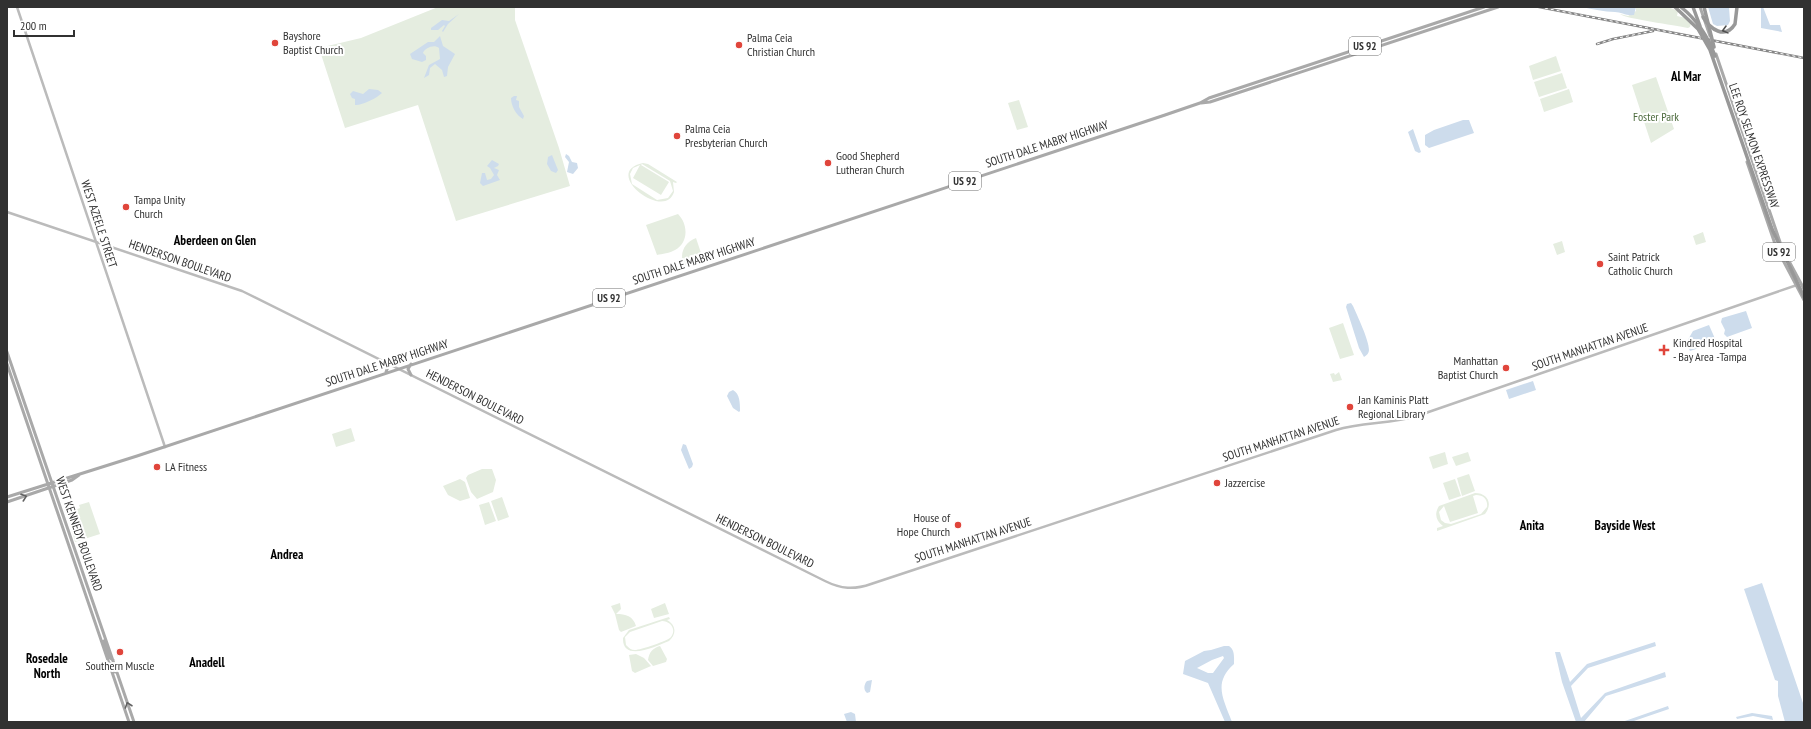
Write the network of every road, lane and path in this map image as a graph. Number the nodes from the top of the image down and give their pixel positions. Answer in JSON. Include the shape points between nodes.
{"nodes":[{"id":1,"x":17,"y":7,"type":"edge"},
{"id":2,"x":1484,"y":7,"type":"edge"},
{"id":3,"x":1498,"y":7,"type":"edge"},
{"id":4,"x":1676,"y":7,"type":"edge"},
{"id":5,"x":1681,"y":7,"type":"edge"},
{"id":6,"x":1694,"y":7,"type":"edge"},
{"id":7,"x":1700,"y":7,"type":"edge"},
{"id":8,"x":1704,"y":7,"type":"edge"},
{"id":9,"x":1737,"y":7,"type":"edge"},
{"id":10,"x":1703,"y":16,"type":"junction"},
{"id":11,"x":1434,"y":23,"type":"junction"},
{"id":12,"x":1431,"y":29,"type":"junction"},
{"id":13,"x":1414,"y":30,"type":"junction"},
{"id":14,"x":1703,"y":32,"type":"joint"},
{"id":15,"x":1396,"y":40,"type":"junction"},
{"id":16,"x":1711,"y":40,"type":"junction"},
{"id":17,"x":1708,"y":46,"type":"junction"},
{"id":18,"x":1353,"y":50,"type":"junction"},
{"id":19,"x":1715,"y":52,"type":"junction"},
{"id":20,"x":1354,"y":54,"type":"junction"},
{"id":21,"x":1717,"y":63,"type":"junction"},
{"id":22,"x":1308,"y":65,"type":"junction"},
{"id":23,"x":1291,"y":75,"type":"junction"},
{"id":24,"x":1721,"y":84,"type":"junction"},
{"id":25,"x":1200,"y":103,"type":"junction"},
{"id":26,"x":1735,"y":110,"type":"junction"},
{"id":27,"x":1730,"y":112,"type":"junction"},
{"id":28,"x":1744,"y":138,"type":"junction"},
{"id":29,"x":1742,"y":147,"type":"junction"},
{"id":30,"x":1766,"y":201,"type":"junction"},
{"id":31,"x":1761,"y":203,"type":"junction"},
{"id":32,"x":7,"y":212,"type":"edge"},
{"id":33,"x":1774,"y":227,"type":"junction"},
{"id":34,"x":1772,"y":234,"type":"junction"},
{"id":35,"x":96,"y":243,"type":"junction"},
{"id":36,"x":1801,"y":283,"type":"junction"},
{"id":37,"x":1796,"y":285,"type":"junction"},
{"id":38,"x":1804,"y":289,"type":"edge"},
{"id":39,"x":1804,"y":292,"type":"edge"},
{"id":40,"x":1804,"y":299,"type":"edge"},
{"id":41,"x":7,"y":352,"type":"edge"},
{"id":42,"x":386,"y":362,"type":"junction"},
{"id":43,"x":7,"y":364,"type":"edge"},
{"id":44,"x":411,"y":364,"type":"junction"},
{"id":45,"x":398,"y":368,"type":"junction"},
{"id":46,"x":386,"y":372,"type":"junction"},
{"id":47,"x":411,"y":375,"type":"junction"},
{"id":48,"x":22,"y":408,"type":"junction"},
{"id":49,"x":28,"y":426,"type":"junction"},
{"id":50,"x":33,"y":426,"type":"junction"},
{"id":51,"x":39,"y":445,"type":"junction"},
{"id":52,"x":165,"y":447,"type":"junction"},
{"id":53,"x":51,"y":485,"type":"junction"},
{"id":54,"x":7,"y":497,"type":"edge"},
{"id":55,"x":7,"y":502,"type":"edge"},
{"id":56,"x":68,"y":544,"type":"junction"},
{"id":57,"x":76,"y":544,"type":"dead end"},
{"id":58,"x":76,"y":553,"type":"junction"},
{"id":59,"x":80,"y":566,"type":"junction"},
{"id":60,"x":77,"y":570,"type":"junction"},
{"id":61,"x":859,"y":588,"type":"joint"},
{"id":62,"x":88,"y":589,"type":"junction"},
{"id":63,"x":88,"y":603,"type":"junction"},
{"id":64,"x":100,"y":622,"type":"junction"},
{"id":65,"x":97,"y":627,"type":"junction"},
{"id":66,"x":113,"y":660,"type":"junction"},
{"id":67,"x":108,"y":662,"type":"junction"},
{"id":68,"x":119,"y":679,"type":"junction"},
{"id":69,"x":129,"y":722,"type":"edge"},
{"id":70,"x":134,"y":722,"type":"edge"}],
"edges":[{"from":1,"to":35,"type":"main road","name":"WEST AZEELE STREET"},
{"from":2,"to":11,"type":"main road","name":"SOUTH DALE MABRY HIGHWAY","number":"US 92"},
{"from":3,"to":12,"type":"main road","name":"SOUTH DALE MABRY HIGHWAY","number":"US 92"},
{"from":4,"to":40,"type":"highway","name":"LEE ROY SELMON EXPRESSWAY","bridge":true,"via":[[1698,29],[1710,50],[1772,229]]},
{"from":5,"to":21,"type":"highway","name":"LEE ROY SELMON EXPRESSWAY","bridge":true,"via":[[1706,36]]},
{"from":6,"to":14,"type":"highway"},
{"from":7,"to":10,"type":"main road","number":"US 92"},
{"from":8,"to":21,"type":"highway","bridge":true},
{"from":9,"to":10,"type":"highway","one_way":true,"via":[[1735,24],[1727,32],[1714,30]]},
{"from":10,"to":16,"type":"main road","number":"US 92"},
{"from":11,"to":12,"type":"main road"},
{"from":11,"to":13,"type":"main road","name":"SOUTH DALE MABRY HIGHWAY","number":"US 92"},
{"from":12,"to":15,"type":"main road","name":"SOUTH DALE MABRY HIGHWAY","number":"US 92"},
{"from":13,"to":15,"type":"main road"},
{"from":13,"to":18,"type":"main road","name":"SOUTH DALE MABRY HIGHWAY","number":"US 92"},
{"from":14,"to":17,"type":"main road","number":"US 92"},
{"from":15,"to":20,"type":"main road","name":"SOUTH DALE MABRY HIGHWAY","number":"US 92"},
{"from":16,"to":17,"type":"main road"},
{"from":16,"to":19,"type":"main road","number":"US 92"},
{"from":17,"to":19,"type":"main road"},
{"from":17,"to":24,"type":"main road","number":"US 92"},
{"from":18,"to":20,"type":"main road"},
{"from":18,"to":22,"type":"main road","name":"SOUTH DALE MABRY HIGHWAY","number":"US 92"},
{"from":19,"to":26,"type":"main road","number":"US 92"},
{"from":20,"to":23,"type":"main road","name":"SOUTH DALE MABRY HIGHWAY","number":"US 92"},
{"from":21,"to":39,"type":"highway","name":"LEE ROY SELMON EXPRESSWAY","bridge":true,"via":[[1774,228]]},
{"from":22,"to":23,"type":"main road"},
{"from":22,"to":25,"type":"main road","name":"SOUTH DALE MABRY HIGHWAY","number":"US 92"},
{"from":23,"to":25,"type":"main road","name":"SOUTH DALE MABRY HIGHWAY","number":"US 92"},
{"from":24,"to":26,"type":"main road","via":[[1731,110]]},
{"from":24,"to":27,"type":"main road","number":"US 92"},
{"from":25,"to":44,"type":"main road","name":"SOUTH DALE MABRY HIGHWAY","number":"US 92"},
{"from":26,"to":28,"type":"main road","number":"US 92"},
{"from":27,"to":28,"type":"main road","via":[[1734,114]]},
{"from":27,"to":29,"type":"main road","number":"US 92"},
{"from":28,"to":30,"type":"main road","number":"US 92"},
{"from":29,"to":30,"type":"main road","via":[[1760,197]]},
{"from":29,"to":31,"type":"main road","number":"US 92"},
{"from":30,"to":33,"type":"main road","number":"US 92"},
{"from":31,"to":33,"type":"main road","via":[[1767,209]]},
{"from":31,"to":34,"type":"main road","number":"US 92"},
{"from":32,"to":35,"type":"main road","name":"HENDERSON BOULEVARD"},
{"from":33,"to":36,"type":"main road","number":"US 92"},
{"from":34,"to":36,"type":"main road","via":[[1794,278]]},
{"from":34,"to":37,"type":"main road","number":"US 92","via":[[1780,256]]},
{"from":35,"to":42,"type":"main road","name":"HENDERSON BOULEVARD","via":[[242,291]]},
{"from":35,"to":52,"type":"main road","name":"WEST AZEELE STREET"},
{"from":36,"to":37,"type":"main road","name":"SOUTH MANHATTAN AVENUE"},
{"from":36,"to":38,"type":"main road","number":"US 92"},
{"from":37,"to":39,"type":"main road"},
{"from":37,"to":40,"type":"main road","number":"US 92"},
{"from":37,"to":61,"type":"main road","name":"SOUTH MANHATTAN AVENUE","via":[[1424,414],[1334,430]]},
{"from":41,"to":50,"type":"main road","name":"WEST KENNEDY BOULEVARD"},
{"from":42,"to":45,"type":"main road","name":"HENDERSON BOULEVARD"},
{"from":42,"to":46,"type":"main road"},
{"from":43,"to":48,"type":"main road","name":"WEST KENNEDY BOULEVARD"},
{"from":44,"to":45,"type":"main road","name":"SOUTH DALE MABRY HIGHWAY","number":"US 92"},
{"from":44,"to":47,"type":"main road","via":[[408,369]]},
{"from":45,"to":46,"type":"main road","name":"SOUTH DALE MABRY HIGHWAY","number":"US 92"},
{"from":45,"to":47,"type":"main road","name":"HENDERSON BOULEVARD"},
{"from":46,"to":52,"type":"main road","name":"SOUTH DALE MABRY HIGHWAY","number":"US 92"},
{"from":47,"to":61,"type":"main road","name":"HENDERSON BOULEVARD","via":[[825,581],[844,588]]},
{"from":48,"to":49,"type":"main road","name":"WEST KENNEDY BOULEVARD"},
{"from":48,"to":50,"type":"main road","via":[[29,424]]},
{"from":49,"to":51,"type":"main road"},
{"from":49,"to":53,"type":"main road","name":"WEST KENNEDY BOULEVARD"},
{"from":50,"to":51,"type":"main road","name":"WEST KENNEDY BOULEVARD"},
{"from":51,"to":53,"type":"main road","name":"WEST KENNEDY BOULEVARD"},
{"from":52,"to":53,"type":"main road","name":"SOUTH DALE MABRY HIGHWAY","number":"US 92"},
{"from":53,"to":54,"type":"main road","number":"US 92"},
{"from":55,"to":53,"type":"main road","number":"US 92","one_way":true},
{"from":53,"to":56,"type":"main road","name":"WEST KENNEDY BOULEVARD"},
{"from":53,"to":58,"type":"main road","name":"WEST KENNEDY BOULEVARD"},
{"from":56,"to":59,"type":"main road"},
{"from":56,"to":60,"type":"main road","name":"WEST KENNEDY BOULEVARD"},
{"from":57,"to":58,"type":"main road"},
{"from":58,"to":59,"type":"main road","name":"WEST KENNEDY BOULEVARD"},
{"from":59,"to":62,"type":"main road","name":"WEST KENNEDY BOULEVARD"},
{"from":60,"to":62,"type":"main road"},
{"from":60,"to":63,"type":"main road","name":"WEST KENNEDY BOULEVARD"},
{"from":62,"to":64,"type":"main road","name":"WEST KENNEDY BOULEVARD"},
{"from":63,"to":64,"type":"main road"},
{"from":63,"to":65,"type":"main road","name":"WEST KENNEDY BOULEVARD"},
{"from":64,"to":66,"type":"main road","name":"WEST KENNEDY BOULEVARD"},
{"from":65,"to":66,"type":"main road"},
{"from":65,"to":67,"type":"main road","name":"WEST KENNEDY BOULEVARD"},
{"from":66,"to":68,"type":"main road","name":"WEST KENNEDY BOULEVARD"},
{"from":67,"to":68,"type":"main road"},
{"from":67,"to":69,"type":"main road","name":"WEST KENNEDY BOULEVARD"},
{"from":70,"to":68,"type":"main road","name":"WEST KENNEDY BOULEVARD","one_way":true}]}
